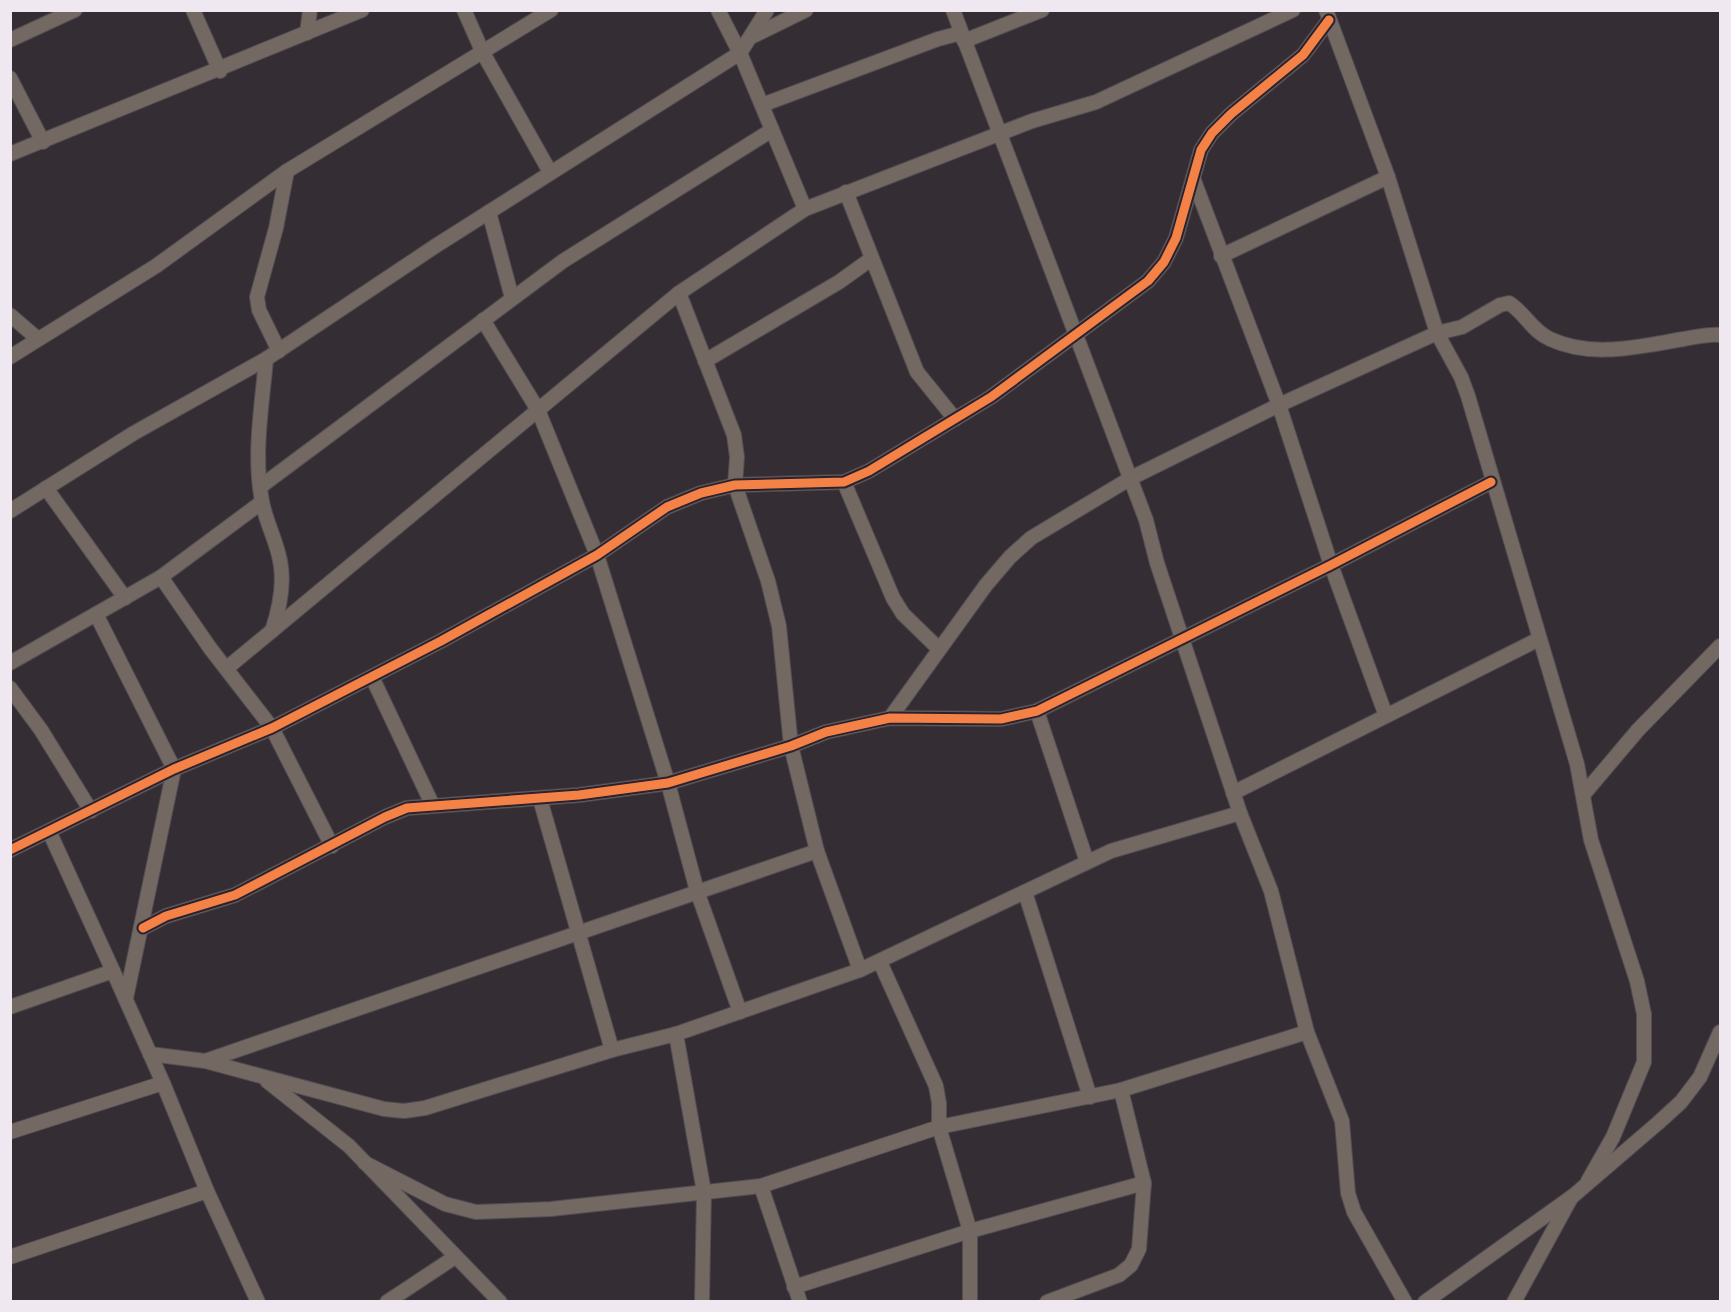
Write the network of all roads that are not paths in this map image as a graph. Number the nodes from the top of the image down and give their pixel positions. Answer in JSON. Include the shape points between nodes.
{"nodes":[{"id":1,"x":75,"y":10,"type":"edge"},
{"id":2,"x":194,"y":10,"type":"edge"},
{"id":3,"x":310,"y":10,"type":"edge"},
{"id":4,"x":362,"y":10,"type":"edge"},
{"id":5,"x":464,"y":10,"type":"edge"},
{"id":6,"x":551,"y":10,"type":"edge"},
{"id":7,"x":718,"y":10,"type":"edge"},
{"id":8,"x":767,"y":10,"type":"edge"},
{"id":9,"x":806,"y":10,"type":"edge"},
{"id":10,"x":953,"y":10,"type":"edge"},
{"id":11,"x":1042,"y":10,"type":"edge"},
{"id":12,"x":1293,"y":10,"type":"edge"},
{"id":13,"x":1328,"y":15,"type":"edge"},
{"id":14,"x":307,"y":33,"type":"junction"},
{"id":15,"x":750,"y":37,"type":"junction"},
{"id":16,"x":963,"y":37,"type":"junction"},
{"id":17,"x":10,"y":40,"type":"edge"},
{"id":18,"x":483,"y":53,"type":"junction"},
{"id":19,"x":740,"y":53,"type":"junction"},
{"id":20,"x":220,"y":71,"type":"junction"},
{"id":21,"x":10,"y":78,"type":"edge"},
{"id":22,"x":762,"y":105,"type":"junction"},
{"id":23,"x":772,"y":130,"type":"junction"},
{"id":24,"x":1002,"y":133,"type":"junction"},
{"id":25,"x":42,"y":142,"type":"junction"},
{"id":26,"x":10,"y":154,"type":"edge"},
{"id":27,"x":288,"y":171,"type":"junction"},
{"id":28,"x":550,"y":172,"type":"junction"},
{"id":29,"x":1388,"y":177,"type":"junction"},
{"id":30,"x":1193,"y":178,"type":"junction"},
{"id":31,"x":846,"y":192,"type":"junction"},
{"id":32,"x":805,"y":209,"type":"junction"},
{"id":33,"x":489,"y":212,"type":"junction"},
{"id":34,"x":1221,"y":256,"type":"junction"},
{"id":35,"x":871,"y":259,"type":"junction"},
{"id":36,"x":679,"y":293,"type":"junction"},
{"id":37,"x":512,"y":298,"type":"junction"},
{"id":38,"x":10,"y":315,"type":"edge"},
{"id":39,"x":483,"y":320,"type":"junction"},
{"id":40,"x":1437,"y":333,"type":"junction"},
{"id":41,"x":1078,"y":334,"type":"junction"},
{"id":42,"x":1720,"y":335,"type":"edge"},
{"id":43,"x":38,"y":339,"type":"junction"},
{"id":44,"x":279,"y":351,"type":"junction"},
{"id":45,"x":10,"y":357,"type":"edge"},
{"id":46,"x":266,"y":359,"type":"junction"},
{"id":47,"x":705,"y":361,"type":"junction"},
{"id":48,"x":1280,"y":405,"type":"junction"},
{"id":49,"x":538,"y":410,"type":"junction"},
{"id":50,"x":955,"y":419,"type":"junction"},
{"id":51,"x":1131,"y":478,"type":"junction"},
{"id":52,"x":844,"y":482,"type":"junction"},
{"id":53,"x":1491,"y":482,"type":"junction"},
{"id":54,"x":735,"y":485,"type":"junction"},
{"id":55,"x":260,"y":487,"type":"junction"},
{"id":56,"x":46,"y":488,"type":"junction"},
{"id":57,"x":262,"y":502,"type":"junction"},
{"id":58,"x":10,"y":511,"type":"edge"},
{"id":59,"x":597,"y":555,"type":"junction"},
{"id":60,"x":1331,"y":565,"type":"junction"},
{"id":61,"x":161,"y":577,"type":"junction"},
{"id":62,"x":125,"y":598,"type":"junction"},
{"id":63,"x":96,"y":614,"type":"junction"},
{"id":64,"x":271,"y":633,"type":"junction"},
{"id":65,"x":1182,"y":637,"type":"junction"},
{"id":66,"x":1539,"y":639,"type":"junction"},
{"id":67,"x":1720,"y":646,"type":"edge"},
{"id":68,"x":939,"y":649,"type":"junction"},
{"id":69,"x":10,"y":663,"type":"edge"},
{"id":70,"x":227,"y":668,"type":"junction"},
{"id":71,"x":372,"y":677,"type":"junction"},
{"id":72,"x":10,"y":688,"type":"edge"},
{"id":73,"x":1037,"y":711,"type":"junction"},
{"id":74,"x":1386,"y":716,"type":"junction"},
{"id":75,"x":890,"y":718,"type":"junction"},
{"id":76,"x":272,"y":728,"type":"junction"},
{"id":77,"x":791,"y":746,"type":"junction"},
{"id":78,"x":174,"y":769,"type":"junction"},
{"id":79,"x":668,"y":783,"type":"junction"},
{"id":80,"x":1233,"y":793,"type":"junction"},
{"id":81,"x":1583,"y":795,"type":"junction"},
{"id":82,"x":540,"y":799,"type":"junction"},
{"id":83,"x":433,"y":806,"type":"junction"},
{"id":84,"x":91,"y":811,"type":"junction"},
{"id":85,"x":1240,"y":813,"type":"junction"},
{"id":86,"x":49,"y":831,"type":"junction"},
{"id":87,"x":332,"y":846,"type":"junction"},
{"id":88,"x":10,"y":850,"type":"edge"},
{"id":89,"x":817,"y":851,"type":"junction"},
{"id":90,"x":1087,"y":862,"type":"junction"},
{"id":91,"x":697,"y":891,"type":"junction"},
{"id":92,"x":1025,"y":892,"type":"junction"},
{"id":93,"x":143,"y":928,"type":"junction"},
{"id":94,"x":578,"y":932,"type":"junction"},
{"id":95,"x":880,"y":962,"type":"junction"},
{"id":96,"x":860,"y":970,"type":"junction"},
{"id":97,"x":113,"y":971,"type":"junction"},
{"id":98,"x":126,"y":998,"type":"junction"},
{"id":99,"x":10,"y":1007,"type":"edge"},
{"id":100,"x":740,"y":1012,"type":"junction"},
{"id":101,"x":1307,"y":1032,"type":"junction"},
{"id":102,"x":1720,"y":1032,"type":"edge"},
{"id":103,"x":676,"y":1034,"type":"junction"},
{"id":104,"x":612,"y":1050,"type":"junction"},
{"id":105,"x":150,"y":1054,"type":"junction"},
{"id":106,"x":204,"y":1061,"type":"junction"},
{"id":107,"x":263,"y":1078,"type":"junction"},
{"id":108,"x":163,"y":1083,"type":"junction"},
{"id":109,"x":1121,"y":1090,"type":"junction"},
{"id":110,"x":1090,"y":1096,"type":"junction"},
{"id":111,"x":939,"y":1127,"type":"junction"},
{"id":112,"x":10,"y":1132,"type":"edge"},
{"id":113,"x":365,"y":1163,"type":"junction"},
{"id":114,"x":1588,"y":1181,"type":"junction"},
{"id":115,"x":1144,"y":1183,"type":"junction"},
{"id":116,"x":761,"y":1186,"type":"junction"},
{"id":117,"x":207,"y":1191,"type":"junction"},
{"id":118,"x":704,"y":1192,"type":"junction"},
{"id":119,"x":1573,"y":1196,"type":"junction"},
{"id":120,"x":970,"y":1231,"type":"junction"},
{"id":121,"x":10,"y":1257,"type":"edge"},
{"id":122,"x":455,"y":1257,"type":"junction"},
{"id":123,"x":794,"y":1287,"type":"junction"},
{"id":124,"x":258,"y":1302,"type":"edge"},
{"id":125,"x":387,"y":1302,"type":"edge"},
{"id":126,"x":500,"y":1302,"type":"edge"},
{"id":127,"x":702,"y":1302,"type":"edge"},
{"id":128,"x":800,"y":1302,"type":"edge"},
{"id":129,"x":970,"y":1302,"type":"edge"},
{"id":130,"x":1047,"y":1302,"type":"edge"},
{"id":131,"x":1405,"y":1302,"type":"edge"},
{"id":132,"x":1425,"y":1302,"type":"edge"},
{"id":133,"x":1514,"y":1302,"type":"edge"}],
"edges":[{"from":1,"to":17,"type":"street"},
{"from":2,"to":20,"type":"street"},
{"from":3,"to":14,"type":"street"},
{"from":4,"to":14,"type":"street"},
{"from":5,"to":18,"type":"street"},
{"from":6,"to":18,"type":"street"},
{"from":7,"to":19,"type":"street"},
{"from":8,"to":15,"type":"street"},
{"from":9,"to":15,"type":"street"},
{"from":10,"to":16,"type":"street"},
{"from":11,"to":16,"type":"street"},
{"from":12,"to":24,"type":"street","via":[[1096,102]]},
{"from":13,"to":29,"type":"street"},
{"from":13,"to":30,"type":"street","via":[[1303,55],[1212,133],[1201,150]]},
{"from":14,"to":20,"type":"street"},
{"from":15,"to":19,"type":"street"},
{"from":16,"to":22,"type":"street","via":[[938,39]]},
{"from":16,"to":24,"type":"street"},
{"from":18,"to":27,"type":"street"},
{"from":18,"to":28,"type":"street"},
{"from":19,"to":22,"type":"street"},
{"from":19,"to":28,"type":"street"},
{"from":20,"to":25,"type":"street"},
{"from":21,"to":25,"type":"street"},
{"from":22,"to":23,"type":"street"},
{"from":23,"to":32,"type":"street"},
{"from":23,"to":37,"type":"street","via":[[563,261]]},
{"from":24,"to":31,"type":"street"},
{"from":24,"to":41,"type":"street"},
{"from":25,"to":26,"type":"street"},
{"from":27,"to":43,"type":"street","via":[[156,266]]},
{"from":27,"to":44,"type":"street","via":[[256,297]]},
{"from":28,"to":33,"type":"street"},
{"from":29,"to":34,"type":"street"},
{"from":29,"to":40,"type":"street"},
{"from":30,"to":34,"type":"street"},
{"from":30,"to":41,"type":"street","via":[[1176,238],[1164,262],[1148,281]]},
{"from":31,"to":32,"type":"street"},
{"from":31,"to":35,"type":"street"},
{"from":32,"to":36,"type":"street"},
{"from":33,"to":37,"type":"street"},
{"from":33,"to":44,"type":"street"},
{"from":34,"to":48,"type":"street"},
{"from":35,"to":47,"type":"street"},
{"from":35,"to":50,"type":"street","via":[[917,372]]},
{"from":36,"to":47,"type":"street"},
{"from":36,"to":49,"type":"street"},
{"from":37,"to":39,"type":"street"},
{"from":38,"to":43,"type":"street"},
{"from":39,"to":49,"type":"street"},
{"from":39,"to":55,"type":"street"},
{"from":40,"to":42,"type":"street","via":[[1462,327],[1509,303],[1537,332],[1590,350],[1618,350]]},
{"from":40,"to":48,"type":"street"},
{"from":40,"to":53,"type":"street","via":[[1461,377]]},
{"from":41,"to":50,"type":"street"},
{"from":41,"to":51,"type":"street"},
{"from":43,"to":45,"type":"street"},
{"from":44,"to":46,"type":"street"},
{"from":46,"to":55,"type":"street","via":[[258,448]]},
{"from":46,"to":56,"type":"street"},
{"from":47,"to":54,"type":"street","via":[[734,435]]},
{"from":48,"to":51,"type":"street"},
{"from":48,"to":60,"type":"street"},
{"from":49,"to":59,"type":"street"},
{"from":49,"to":64,"type":"street"},
{"from":50,"to":52,"type":"street"},
{"from":51,"to":65,"type":"street"},
{"from":51,"to":68,"type":"street","via":[[1031,538],[1010,557]]},
{"from":52,"to":54,"type":"street"},
{"from":52,"to":68,"type":"street","via":[[893,598],[903,614]]},
{"from":53,"to":60,"type":"street"},
{"from":53,"to":66,"type":"street"},
{"from":54,"to":59,"type":"street","via":[[667,507]]},
{"from":54,"to":77,"type":"street","via":[[779,626]]},
{"from":55,"to":57,"type":"street"},
{"from":56,"to":58,"type":"street"},
{"from":56,"to":62,"type":"street"},
{"from":57,"to":61,"type":"street"},
{"from":57,"to":64,"type":"street","via":[[281,566],[279,609]]},
{"from":59,"to":71,"type":"street"},
{"from":59,"to":79,"type":"street"},
{"from":60,"to":65,"type":"street"},
{"from":60,"to":74,"type":"street"},
{"from":61,"to":62,"type":"street"},
{"from":61,"to":70,"type":"street"},
{"from":62,"to":63,"type":"street"},
{"from":63,"to":69,"type":"street"},
{"from":63,"to":78,"type":"street"},
{"from":64,"to":70,"type":"street"},
{"from":65,"to":73,"type":"street"},
{"from":65,"to":80,"type":"street"},
{"from":66,"to":74,"type":"street"},
{"from":66,"to":81,"type":"street"},
{"from":67,"to":81,"type":"street","via":[[1638,730]]},
{"from":68,"to":75,"type":"street"},
{"from":70,"to":76,"type":"street"},
{"from":71,"to":76,"type":"street"},
{"from":71,"to":83,"type":"street"},
{"from":72,"to":84,"type":"street"},
{"from":73,"to":75,"type":"street","via":[[1001,719]]},
{"from":73,"to":90,"type":"street"},
{"from":74,"to":80,"type":"street"},
{"from":75,"to":77,"type":"street","via":[[826,732]]},
{"from":76,"to":78,"type":"street"},
{"from":76,"to":87,"type":"street"},
{"from":77,"to":79,"type":"street"},
{"from":77,"to":89,"type":"street"},
{"from":78,"to":84,"type":"street"},
{"from":78,"to":93,"type":"street"},
{"from":79,"to":82,"type":"street"},
{"from":79,"to":91,"type":"street"},
{"from":80,"to":85,"type":"street"},
{"from":81,"to":114,"type":"street","via":[[1591,840],[1638,981],[1646,1035],[1644,1062],[1613,1137]]},
{"from":82,"to":83,"type":"street"},
{"from":82,"to":94,"type":"street"},
{"from":83,"to":87,"type":"street","via":[[407,808]]},
{"from":84,"to":86,"type":"street"},
{"from":85,"to":90,"type":"street","via":[[1111,851]]},
{"from":85,"to":101,"type":"street","via":[[1280,920]]},
{"from":86,"to":88,"type":"street"},
{"from":86,"to":97,"type":"street"},
{"from":87,"to":93,"type":"street","via":[[236,896],[166,916]]},
{"from":89,"to":91,"type":"street"},
{"from":89,"to":96,"type":"street"},
{"from":90,"to":92,"type":"street"},
{"from":91,"to":94,"type":"street"},
{"from":91,"to":100,"type":"street"},
{"from":92,"to":95,"type":"street"},
{"from":92,"to":110,"type":"street"},
{"from":93,"to":98,"type":"street"},
{"from":94,"to":104,"type":"street"},
{"from":94,"to":106,"type":"street"},
{"from":95,"to":96,"type":"street"},
{"from":95,"to":111,"type":"street","via":[[936,1086]]},
{"from":96,"to":100,"type":"street"},
{"from":97,"to":98,"type":"street"},
{"from":97,"to":99,"type":"street"},
{"from":98,"to":105,"type":"street"},
{"from":100,"to":103,"type":"street"},
{"from":101,"to":109,"type":"street"},
{"from":101,"to":131,"type":"street","via":[[1341,1121],[1348,1193],[1354,1212]]},
{"from":102,"to":114,"type":"street","via":[[1700,1077],[1681,1102]]},
{"from":103,"to":104,"type":"street"},
{"from":103,"to":118,"type":"street"},
{"from":104,"to":107,"type":"street","via":[[404,1112]]},
{"from":105,"to":106,"type":"street"},
{"from":105,"to":108,"type":"street"},
{"from":106,"to":107,"type":"street"},
{"from":107,"to":113,"type":"street"},
{"from":108,"to":112,"type":"street"},
{"from":108,"to":117,"type":"street"},
{"from":109,"to":110,"type":"street"},
{"from":109,"to":115,"type":"street"},
{"from":110,"to":111,"type":"street"},
{"from":111,"to":116,"type":"street"},
{"from":111,"to":120,"type":"street"},
{"from":113,"to":118,"type":"street","via":[[445,1204],[476,1212],[551,1209]]},
{"from":113,"to":122,"type":"street"},
{"from":114,"to":119,"type":"street"},
{"from":115,"to":120,"type":"street"},
{"from":115,"to":130,"type":"street","via":[[1138,1249],[1131,1265],[1119,1275]]},
{"from":116,"to":118,"type":"street"},
{"from":116,"to":123,"type":"street"},
{"from":117,"to":121,"type":"street"},
{"from":117,"to":124,"type":"street"},
{"from":118,"to":127,"type":"street"},
{"from":119,"to":132,"type":"street"},
{"from":119,"to":133,"type":"street"},
{"from":120,"to":123,"type":"street"},
{"from":120,"to":129,"type":"street"},
{"from":122,"to":125,"type":"street"},
{"from":122,"to":126,"type":"street"},
{"from":123,"to":128,"type":"street"}]}
